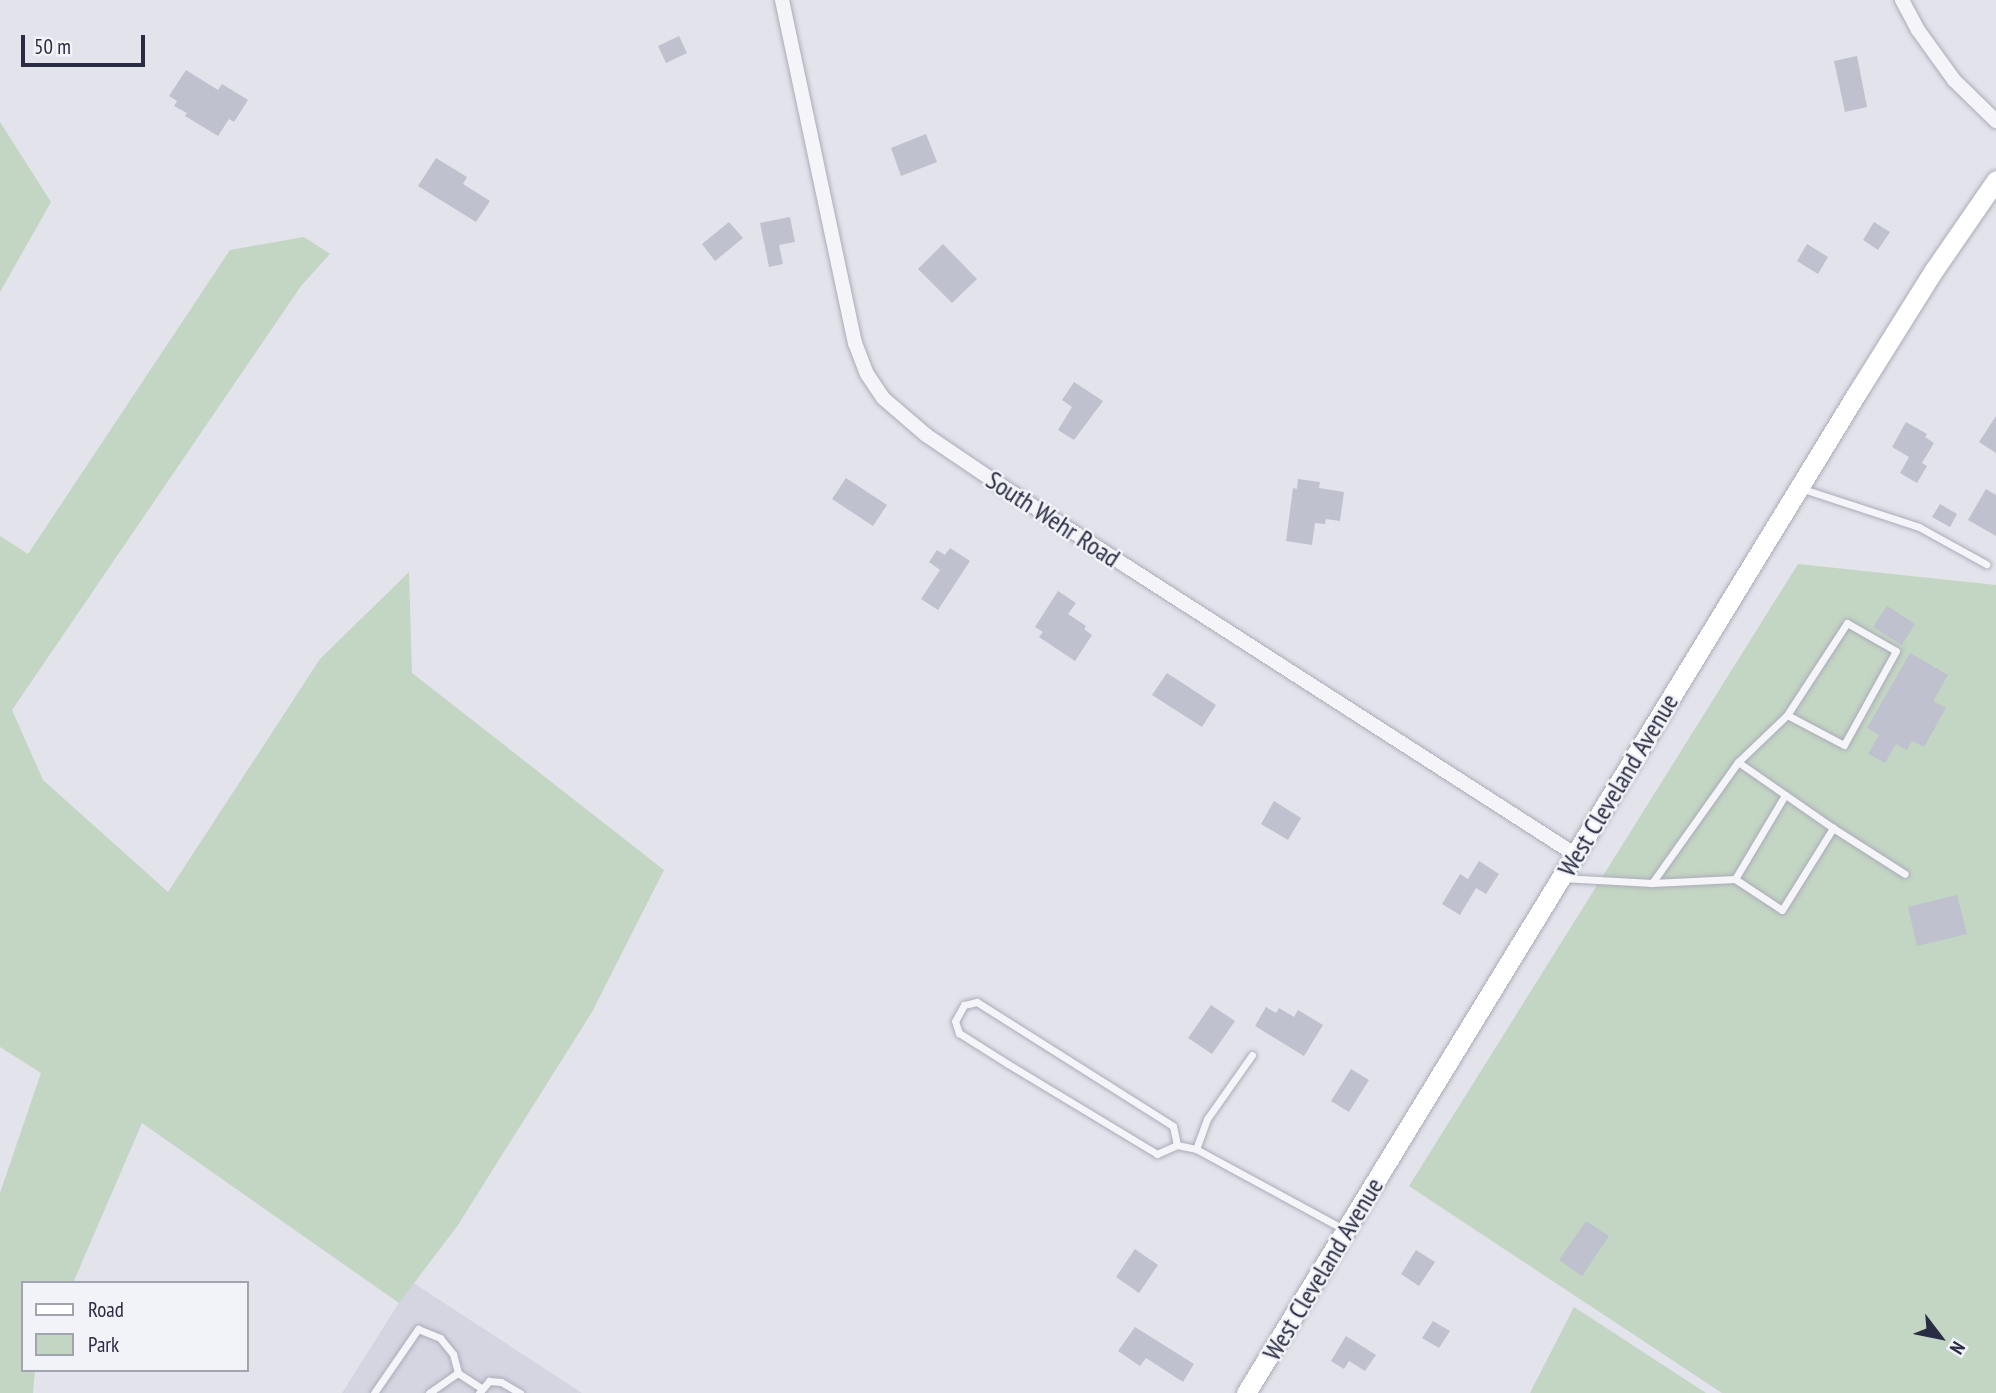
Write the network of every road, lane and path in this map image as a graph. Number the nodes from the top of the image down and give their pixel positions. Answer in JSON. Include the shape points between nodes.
{"nodes":[{"id":1,"x":782,"y":0,"type":"edge"},
{"id":2,"x":1902,"y":0,"type":"edge"},
{"id":3,"x":1996,"y":121,"type":"edge"},
{"id":4,"x":1996,"y":180,"type":"edge"},
{"id":5,"x":1799,"y":488,"type":"junction"},
{"id":6,"x":1986,"y":564,"type":"dead end"},
{"id":7,"x":1787,"y":715,"type":"junction"},
{"id":8,"x":1738,"y":762,"type":"junction"},
{"id":9,"x":1785,"y":795,"type":"junction"},
{"id":10,"x":1833,"y":828,"type":"junction"},
{"id":11,"x":1576,"y":855,"type":"junction"},
{"id":12,"x":1905,"y":874,"type":"dead end"},
{"id":13,"x":1562,"y":878,"type":"junction"},
{"id":14,"x":1735,"y":879,"type":"junction"},
{"id":15,"x":1652,"y":883,"type":"junction"},
{"id":16,"x":1252,"y":1055,"type":"dead end"},
{"id":17,"x":1177,"y":1145,"type":"junction"},
{"id":18,"x":1196,"y":1149,"type":"junction"},
{"id":19,"x":1346,"y":1230,"type":"junction"},
{"id":20,"x":457,"y":1373,"type":"junction"},
{"id":21,"x":480,"y":1391,"type":"edge"},
{"id":22,"x":374,"y":1393,"type":"edge"},
{"id":23,"x":429,"y":1393,"type":"edge"},
{"id":24,"x":520,"y":1393,"type":"edge"},
{"id":25,"x":1246,"y":1393,"type":"edge"}],
"edges":[{"from":1,"to":11,"type":"street","name":"South Wehr Road","via":[[855,343],[867,374],[895,411],[997,483]]},
{"from":2,"to":3,"type":"street","via":[[1954,80]]},
{"from":4,"to":5,"type":"main road","name":"West Cleveland Avenue","via":[[1934,270]]},
{"from":5,"to":6,"type":"lane","via":[[1919,527]]},
{"from":5,"to":11,"type":"main road","name":"West Cleveland Avenue"},
{"from":7,"to":7,"type":"lane","via":[[1847,623],[1896,651],[1844,745]]},
{"from":7,"to":8,"type":"lane"},
{"from":8,"to":9,"type":"lane"},
{"from":8,"to":15,"type":"lane"},
{"from":9,"to":10,"type":"lane"},
{"from":9,"to":14,"type":"lane"},
{"from":10,"to":12,"type":"lane"},
{"from":10,"to":14,"type":"lane","via":[[1782,910]]},
{"from":11,"to":13,"type":"main road","name":"West Cleveland Avenue"},
{"from":13,"to":15,"type":"lane"},
{"from":13,"to":19,"type":"main road","name":"West Cleveland Avenue"},
{"from":14,"to":15,"type":"lane"},
{"from":16,"to":18,"type":"lane","via":[[1207,1119]]},
{"from":17,"to":17,"type":"lane","via":[[1157,1154],[968,1039],[959,1033],[955,1021],[964,1005],[978,1002],[1173,1126]]},
{"from":17,"to":18,"type":"lane"},
{"from":18,"to":19,"type":"lane"},
{"from":19,"to":25,"type":"main road","name":"West Cleveland Avenue"},
{"from":20,"to":21,"type":"lane"},
{"from":20,"to":22,"type":"lane","via":[[453,1354],[440,1338],[418,1329]]},
{"from":20,"to":23,"type":"lane"},
{"from":21,"to":24,"type":"lane","via":[[489,1381]]}]}
